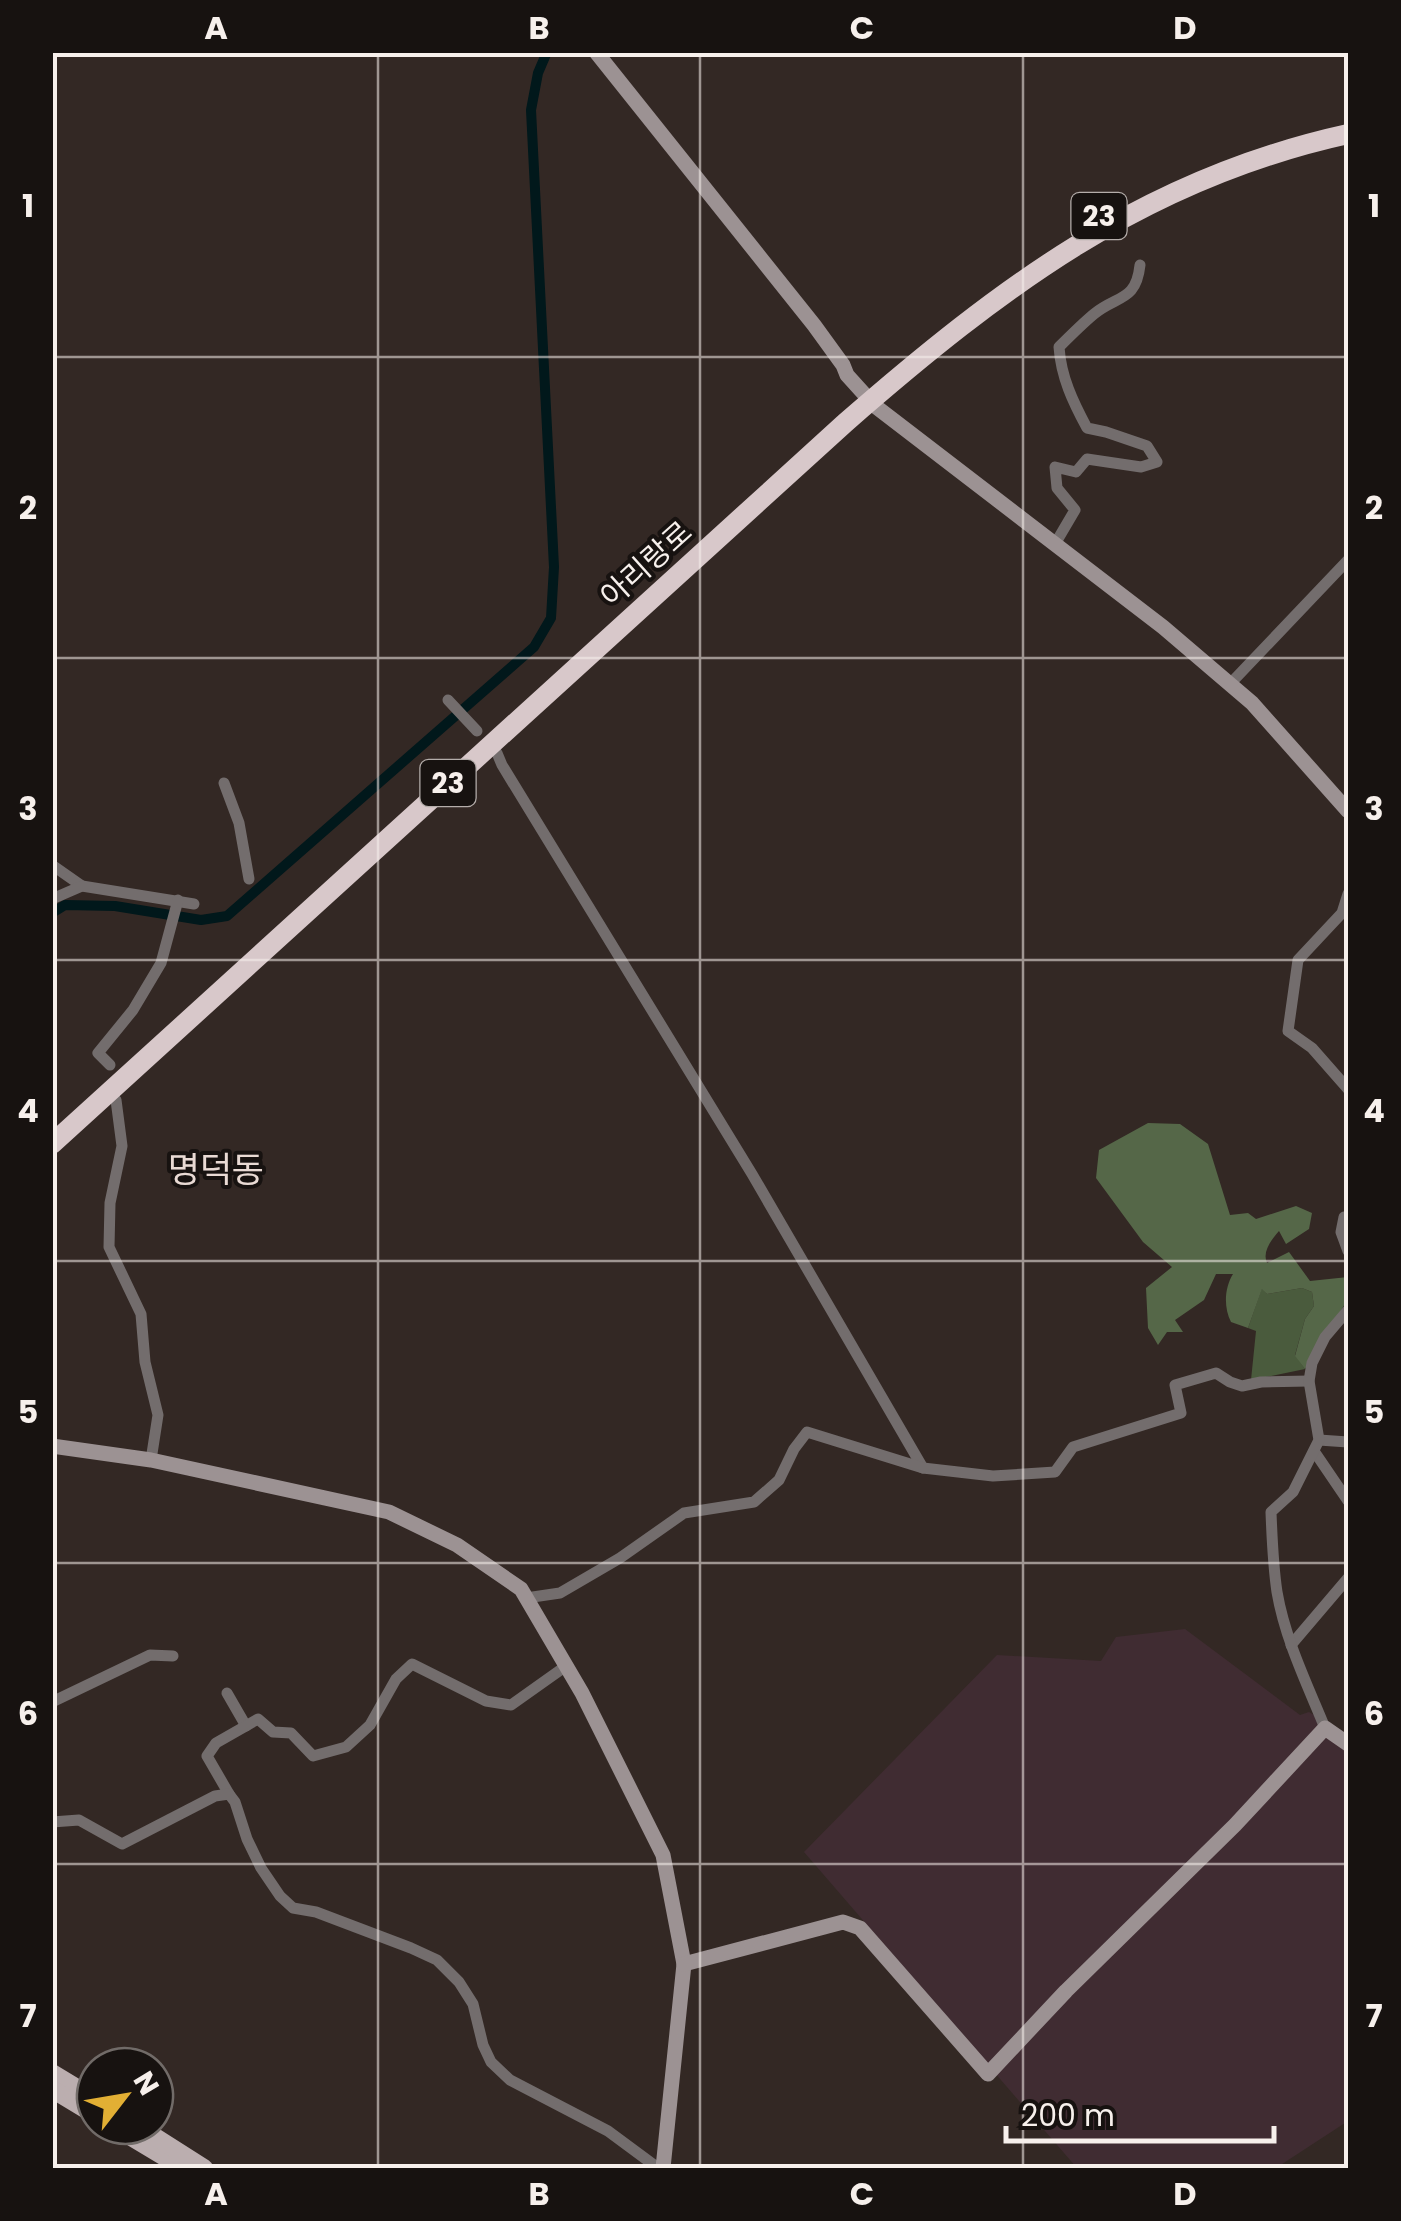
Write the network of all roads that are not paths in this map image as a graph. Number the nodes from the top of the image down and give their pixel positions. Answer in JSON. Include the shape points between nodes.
{"nodes":[{"id":1,"x":596,"y":52,"type":"edge"},
{"id":2,"x":1348,"y":122,"type":"edge"},
{"id":3,"x":1348,"y":134,"type":"edge"},
{"id":4,"x":1140,"y":265,"type":"dead end"},
{"id":5,"x":887,"y":378,"type":"junction"},
{"id":6,"x":841,"y":418,"type":"junction"},
{"id":7,"x":1054,"y":544,"type":"junction"},
{"id":8,"x":1348,"y":560,"type":"edge"},
{"id":9,"x":1230,"y":684,"type":"junction"},
{"id":10,"x":450,"y":702,"type":"dead end"},
{"id":11,"x":477,"y":731,"type":"dead end"},
{"id":12,"x":497,"y":753,"type":"dead end"},
{"id":13,"x":224,"y":783,"type":"dead end"},
{"id":14,"x":1348,"y":811,"type":"edge"},
{"id":15,"x":52,"y":865,"type":"edge"},
{"id":16,"x":249,"y":880,"type":"dead end"},
{"id":17,"x":82,"y":886,"type":"junction"},
{"id":18,"x":1348,"y":894,"type":"edge"},
{"id":19,"x":52,"y":899,"type":"edge"},
{"id":20,"x":177,"y":903,"type":"junction"},
{"id":21,"x":194,"y":904,"type":"dead end"},
{"id":22,"x":110,"y":1065,"type":"dead end"},
{"id":23,"x":1348,"y":1089,"type":"edge"},
{"id":24,"x":116,"y":1100,"type":"dead end"},
{"id":25,"x":52,"y":1128,"type":"edge"},
{"id":26,"x":52,"y":1144,"type":"edge"},
{"id":27,"x":1344,"y":1217,"type":"dead end"},
{"id":28,"x":1348,"y":1250,"type":"edge"},
{"id":29,"x":1348,"y":1310,"type":"edge"},
{"id":30,"x":1309,"y":1380,"type":"junction"},
{"id":31,"x":1348,"y":1442,"type":"edge"},
{"id":32,"x":52,"y":1446,"type":"edge"},
{"id":33,"x":1317,"y":1446,"type":"junction"},
{"id":34,"x":152,"y":1460,"type":"junction"},
{"id":35,"x":923,"y":1468,"type":"junction"},
{"id":36,"x":1348,"y":1501,"type":"edge"},
{"id":37,"x":1348,"y":1578,"type":"edge"},
{"id":38,"x":526,"y":1598,"type":"junction"},
{"id":39,"x":1291,"y":1645,"type":"junction"},
{"id":40,"x":174,"y":1656,"type":"dead end"},
{"id":41,"x":566,"y":1666,"type":"junction"},
{"id":42,"x":228,"y":1693,"type":"dead end"},
{"id":43,"x":52,"y":1702,"type":"edge"},
{"id":44,"x":246,"y":1726,"type":"junction"},
{"id":45,"x":1325,"y":1728,"type":"junction"},
{"id":46,"x":1348,"y":1744,"type":"edge"},
{"id":47,"x":229,"y":1794,"type":"junction"},
{"id":48,"x":52,"y":1822,"type":"edge"},
{"id":49,"x":684,"y":1964,"type":"junction"},
{"id":50,"x":52,"y":2073,"type":"edge"},
{"id":51,"x":75,"y":2087,"type":"edge"},
{"id":52,"x":52,"y":2089,"type":"edge"},
{"id":53,"x":75,"y":2103,"type":"edge"},
{"id":54,"x":147,"y":2146,"type":"edge"},
{"id":55,"x":169,"y":2146,"type":"edge"},
{"id":56,"x":183,"y":2168,"type":"edge"},
{"id":57,"x":204,"y":2168,"type":"edge"},
{"id":58,"x":660,"y":2168,"type":"edge"}],
"edges":[{"from":1,"to":7,"type":"street","via":[[875,406]]},
{"from":2,"to":5,"type":"highway","name":"아리랑로","number":"23","via":[[1244,151],[1136,196],[1012,272]]},
{"from":3,"to":5,"type":"highway","name":"아리랑로","number":"23","via":[[1250,161],[1124,217],[1018,282]]},
{"from":4,"to":7,"type":"street","via":[[1138,283],[1059,347],[1060,366],[1087,428],[1147,446],[1157,462],[1141,467],[1087,459],[1076,472],[1055,467],[1057,488],[1075,510]]},
{"from":5,"to":6,"type":"highway","name":"아리랑로","number":"23"},
{"from":6,"to":25,"type":"highway","name":"아리랑로","number":"23"},
{"from":6,"to":26,"type":"highway","name":"아리랑로","number":"23"},
{"from":7,"to":9,"type":"street"},
{"from":8,"to":9,"type":"street"},
{"from":9,"to":14,"type":"street"},
{"from":10,"to":11,"type":"street"},
{"from":12,"to":35,"type":"street"},
{"from":13,"to":16,"type":"street"},
{"from":15,"to":17,"type":"street"},
{"from":17,"to":19,"type":"street"},
{"from":17,"to":20,"type":"street"},
{"from":18,"to":23,"type":"street","via":[[1342,913],[1298,960],[1288,1031]]},
{"from":20,"to":21,"type":"street"},
{"from":20,"to":22,"type":"street","via":[[161,963],[98,1053]]},
{"from":24,"to":34,"type":"street","via":[[122,1146],[109,1247],[142,1314],[158,1416]]},
{"from":27,"to":28,"type":"street","via":[[1340,1232]]},
{"from":29,"to":30,"type":"street","via":[[1325,1337]]},
{"from":30,"to":33,"type":"street"},
{"from":30,"to":35,"type":"street","via":[[1242,1386],[1216,1373],[1175,1385],[1181,1413],[1074,1446],[1055,1472],[993,1476]]},
{"from":31,"to":33,"type":"street"},
{"from":32,"to":34,"type":"street"},
{"from":33,"to":36,"type":"street"},
{"from":33,"to":39,"type":"street","via":[[1292,1492],[1271,1512],[1278,1595]]},
{"from":34,"to":38,"type":"street","via":[[389,1512],[457,1545]]},
{"from":35,"to":38,"type":"street","via":[[807,1432],[778,1480],[754,1502],[684,1514],[560,1593]]},
{"from":37,"to":39,"type":"street"},
{"from":38,"to":41,"type":"street"},
{"from":39,"to":45,"type":"street"},
{"from":40,"to":43,"type":"street","via":[[150,1655]]},
{"from":41,"to":44,"type":"street","via":[[511,1705],[486,1701],[412,1664],[370,1725],[346,1747],[313,1756],[291,1733],[273,1732],[258,1719]]},
{"from":41,"to":49,"type":"street","via":[[663,1855]]},
{"from":42,"to":44,"type":"street"},
{"from":44,"to":47,"type":"street","via":[[207,1756]]},
{"from":45,"to":46,"type":"street"},
{"from":45,"to":49,"type":"street","via":[[988,2074],[860,1928],[843,1922]]},
{"from":47,"to":48,"type":"street","via":[[122,1844],[79,1820]]},
{"from":47,"to":58,"type":"street","via":[[260,1868],[293,1908],[437,1960],[473,2004],[491,2062],[510,2080],[608,2131]]},
{"from":49,"to":58,"type":"street"},
{"from":50,"to":51,"type":"main road"},
{"from":52,"to":53,"type":"main road"},
{"from":54,"to":56,"type":"main road"},
{"from":55,"to":57,"type":"main road"}]}
